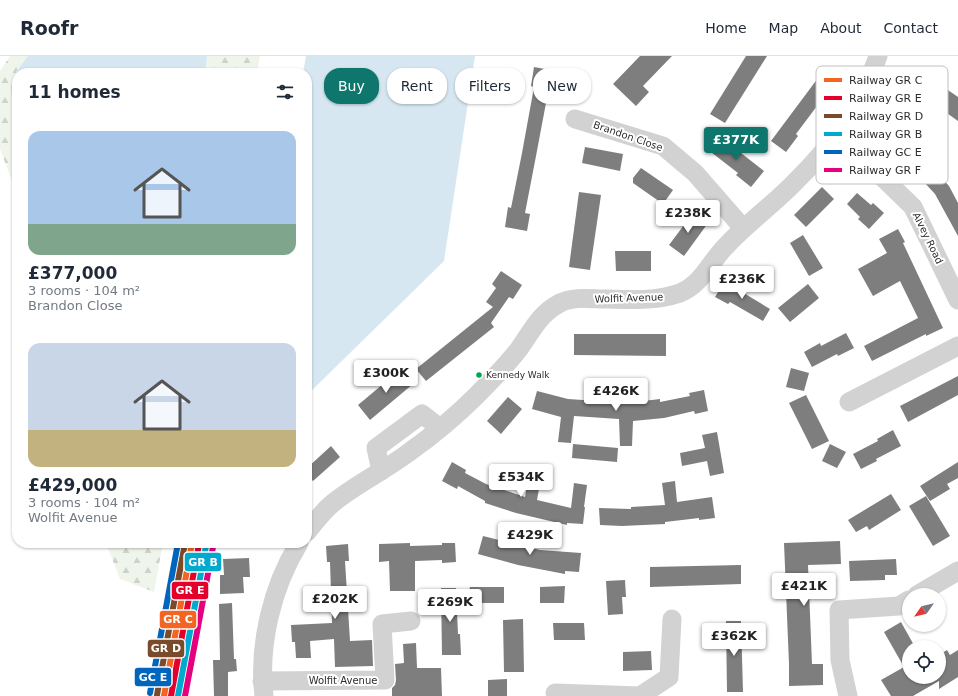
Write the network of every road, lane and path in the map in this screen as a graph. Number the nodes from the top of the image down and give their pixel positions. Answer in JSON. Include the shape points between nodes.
{"nodes":[{"id":1,"x":878,"y":56,"type":"edge"},
{"id":2,"x":874,"y":66,"type":"edge"},
{"id":3,"x":575,"y":119,"type":"dead end"},
{"id":4,"x":816,"y":157,"type":"edge"},
{"id":5,"x":889,"y":184,"type":"edge"},
{"id":6,"x":743,"y":228,"type":"junction"},
{"id":7,"x":958,"y":300,"type":"edge"},
{"id":8,"x":958,"y":346,"type":"edge"},
{"id":9,"x":849,"y":402,"type":"dead end"},
{"id":10,"x":312,"y":526,"type":"edge"},
{"id":11,"x":296,"y":548,"type":"edge"},
{"id":12,"x":958,"y":571,"type":"edge"},
{"id":13,"x":929,"y":588,"type":"edge"},
{"id":14,"x":902,"y":604,"type":"edge"},
{"id":15,"x":672,"y":619,"type":"dead end"},
{"id":16,"x":411,"y":621,"type":"dead end"},
{"id":17,"x":263,"y":688,"type":"edge"},
{"id":18,"x":555,"y":693,"type":"dead end"},
{"id":19,"x":848,"y":696,"type":"edge"}],
"edges":[{"from":1,"to":2,"type":"street","name":"Wolfit Avenue"},
{"from":3,"to":6,"type":"street","name":"Brandon Close","via":[[663,146],[695,172]]},
{"from":4,"to":6,"type":"street","name":"Wolfit Avenue","via":[[794,183]]},
{"from":5,"to":7,"type":"street","name":"Alvey Road","via":[[913,206]]},
{"from":6,"to":10,"type":"street","name":"Wolfit Avenue","via":[[716,256],[704,275],[682,292],[665,297],[627,300],[570,300],[550,310],[539,319],[508,363],[476,396],[408,454],[332,504]]},
{"from":8,"to":9,"type":"street"},
{"from":11,"to":17,"type":"street","name":"Wolfit Avenue","via":[[282,577],[270,616],[264,652]]},
{"from":12,"to":13,"type":"street"},
{"from":14,"to":19,"type":"street","via":[[839,610],[840,660]]},
{"from":15,"to":18,"type":"street","via":[[669,676],[640,696]]},
{"from":16,"to":17,"type":"street","name":"Wolfit Avenue","via":[[382,624],[386,680]]}]}
